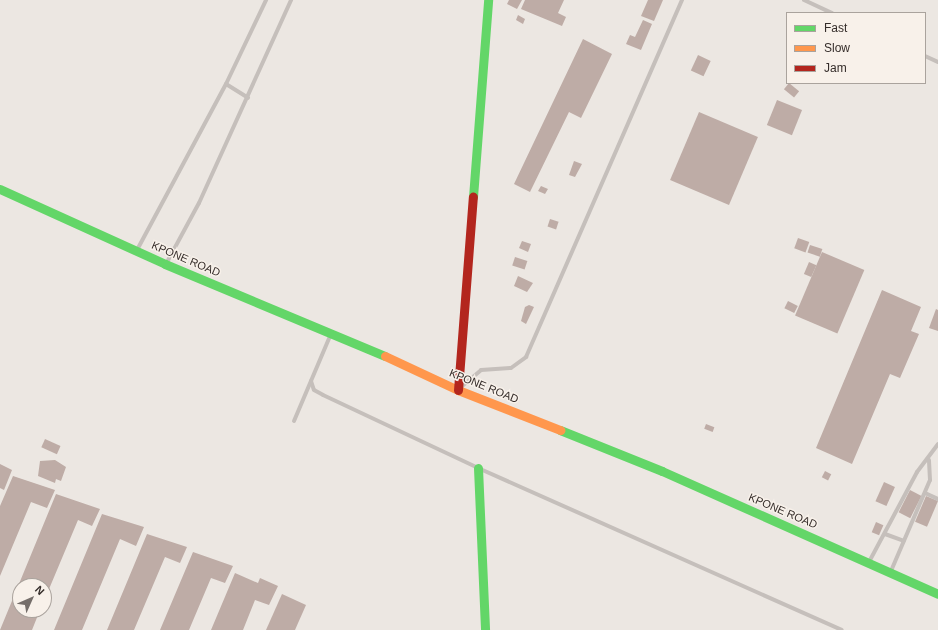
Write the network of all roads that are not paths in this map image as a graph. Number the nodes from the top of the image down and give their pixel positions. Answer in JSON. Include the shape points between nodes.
{"nodes":[{"id":1,"x":266,"y":0,"type":"edge"},
{"id":2,"x":291,"y":0,"type":"edge"},
{"id":3,"x":488,"y":0,"type":"edge"},
{"id":4,"x":682,"y":0,"type":"edge"},
{"id":5,"x":804,"y":0,"type":"edge"},
{"id":6,"x":830,"y":12,"type":"edge"},
{"id":7,"x":926,"y":56,"type":"edge"},
{"id":8,"x":938,"y":62,"type":"edge"},
{"id":9,"x":226,"y":84,"type":"junction"},
{"id":10,"x":248,"y":98,"type":"junction"},
{"id":11,"x":0,"y":189,"type":"edge"},
{"id":12,"x":136,"y":250,"type":"junction"},
{"id":13,"x":166,"y":264,"type":"junction"},
{"id":14,"x":331,"y":334,"type":"junction"},
{"id":15,"x":312,"y":381,"type":"junction"},
{"id":16,"x":458,"y":390,"type":"junction"},
{"id":17,"x":294,"y":421,"type":"dead end"},
{"id":18,"x":938,"y":444,"type":"edge"},
{"id":19,"x":929,"y":460,"type":"junction"},
{"id":20,"x":478,"y":468,"type":"junction"},
{"id":21,"x":925,"y":493,"type":"junction"},
{"id":22,"x":938,"y":499,"type":"edge"},
{"id":23,"x":885,"y":534,"type":"junction"},
{"id":24,"x":904,"y":541,"type":"junction"},
{"id":25,"x":869,"y":562,"type":"junction"},
{"id":26,"x":890,"y":573,"type":"junction"},
{"id":27,"x":938,"y":594,"type":"edge"},
{"id":28,"x":485,"y":630,"type":"edge"},
{"id":29,"x":842,"y":630,"type":"edge"}],
"edges":[{"from":1,"to":9,"type":"lane"},
{"from":2,"to":10,"type":"lane"},
{"from":3,"to":16,"type":"main road"},
{"from":4,"to":16,"type":"lane","via":[[526,357],[512,368],[481,370]]},
{"from":5,"to":6,"type":"lane"},
{"from":7,"to":8,"type":"lane"},
{"from":9,"to":10,"type":"lane"},
{"from":9,"to":12,"type":"lane"},
{"from":10,"to":13,"type":"lane","via":[[199,203]]},
{"from":11,"to":12,"type":"main road","name":"KPONE ROAD"},
{"from":12,"to":13,"type":"main road","name":"KPONE ROAD"},
{"from":13,"to":14,"type":"main road","name":"KPONE ROAD"},
{"from":14,"to":15,"type":"lane"},
{"from":14,"to":16,"type":"main road","name":"KPONE ROAD"},
{"from":15,"to":17,"type":"lane"},
{"from":15,"to":20,"type":"lane","via":[[314,390],[323,395]]},
{"from":16,"to":25,"type":"main road","name":"KPONE ROAD","via":[[662,471]]},
{"from":18,"to":19,"type":"lane"},
{"from":19,"to":21,"type":"lane","via":[[930,480]]},
{"from":19,"to":23,"type":"lane","via":[[917,472]]},
{"from":20,"to":28,"type":"main road"},
{"from":20,"to":29,"type":"lane"},
{"from":21,"to":22,"type":"lane"},
{"from":21,"to":24,"type":"lane"},
{"from":23,"to":24,"type":"lane"},
{"from":23,"to":25,"type":"lane"},
{"from":24,"to":26,"type":"lane"},
{"from":25,"to":26,"type":"main road","name":"KPONE ROAD"},
{"from":26,"to":27,"type":"main road","name":"KPONE ROAD"}]}
